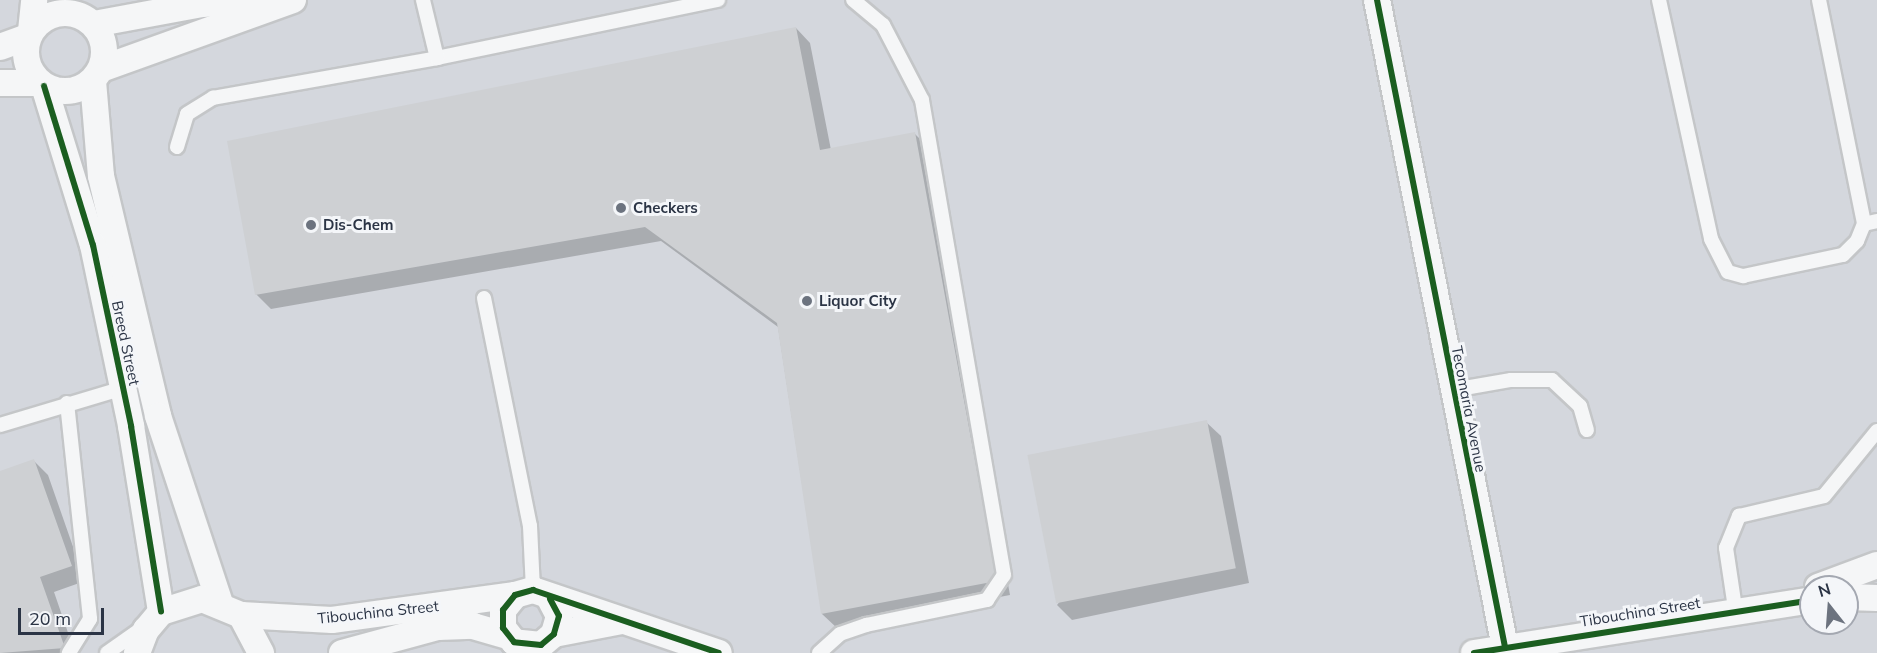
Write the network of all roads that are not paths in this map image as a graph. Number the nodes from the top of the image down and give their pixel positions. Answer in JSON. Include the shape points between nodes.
{"nodes":[{"id":1,"x":34,"y":0,"type":"edge"},
{"id":2,"x":262,"y":0,"type":"edge"},
{"id":3,"x":293,"y":0,"type":"edge"},
{"id":4,"x":423,"y":0,"type":"edge"},
{"id":5,"x":718,"y":0,"type":"edge"},
{"id":6,"x":853,"y":0,"type":"edge"},
{"id":7,"x":1377,"y":0,"type":"edge"},
{"id":8,"x":1659,"y":0,"type":"edge"},
{"id":9,"x":1819,"y":0,"type":"edge"},
{"id":10,"x":88,"y":15,"type":"edge"},
{"id":11,"x":30,"y":34,"type":"junction"},
{"id":12,"x":0,"y":47,"type":"edge"},
{"id":13,"x":438,"y":58,"type":"junction"},
{"id":14,"x":97,"y":75,"type":"junction"},
{"id":15,"x":0,"y":83,"type":"edge"},
{"id":16,"x":42,"y":84,"type":"junction"},
{"id":17,"x":177,"y":147,"type":"dead end"},
{"id":18,"x":1870,"y":222,"type":"edge"},
{"id":19,"x":484,"y":298,"type":"dead end"},
{"id":20,"x":123,"y":388,"type":"junction"},
{"id":21,"x":1453,"y":390,"type":"junction"},
{"id":22,"x":67,"y":403,"type":"junction"},
{"id":23,"x":0,"y":425,"type":"edge"},
{"id":24,"x":1587,"y":430,"type":"dead end"},
{"id":25,"x":1877,"y":431,"type":"edge"},
{"id":26,"x":1877,"y":565,"type":"edge"},
{"id":27,"x":1850,"y":575,"type":"edge"},
{"id":28,"x":1799,"y":593,"type":"edge"},
{"id":29,"x":533,"y":595,"type":"junction"},
{"id":30,"x":1859,"y":597,"type":"edge"},
{"id":31,"x":1877,"y":598,"type":"edge"},
{"id":32,"x":1799,"y":601,"type":"edge"},
{"id":33,"x":1773,"y":602,"type":"junction"},
{"id":34,"x":1736,"y":608,"type":"junction"},
{"id":35,"x":230,"y":609,"type":"junction"},
{"id":36,"x":156,"y":618,"type":"junction"},
{"id":37,"x":631,"y":620,"type":"junction"},
{"id":38,"x":554,"y":634,"type":"junction"},
{"id":39,"x":507,"y":636,"type":"junction"},
{"id":40,"x":1505,"y":647,"type":"junction"},
{"id":41,"x":531,"y":650,"type":"edge"},
{"id":42,"x":69,"y":653,"type":"edge"},
{"id":43,"x":106,"y":653,"type":"edge"},
{"id":44,"x":137,"y":653,"type":"edge"},
{"id":45,"x":261,"y":653,"type":"edge"},
{"id":46,"x":342,"y":653,"type":"edge"},
{"id":47,"x":719,"y":653,"type":"edge"},
{"id":48,"x":819,"y":653,"type":"edge"},
{"id":49,"x":1474,"y":653,"type":"edge"}],
"edges":[{"from":1,"to":11,"type":"street"},
{"from":2,"to":10,"type":"street"},
{"from":3,"to":14,"type":"street"},
{"from":4,"to":13,"type":"lane"},
{"from":5,"to":13,"type":"lane"},
{"from":6,"to":48,"type":"lane","via":[[883,25],[922,100],[1004,575],[987,600],[840,633]]},
{"from":7,"to":21,"type":"street","name":"Tecomaria Avenue"},
{"from":8,"to":18,"type":"lane","via":[[1711,239],[1728,272],[1743,276],[1843,255]]},
{"from":9,"to":18,"type":"lane"},
{"from":10,"to":11,"type":"street","via":[[64,12]]},
{"from":10,"to":14,"type":"street","via":[[104,46]]},
{"from":11,"to":12,"type":"street"},
{"from":11,"to":16,"type":"street","via":[[28,67]]},
{"from":13,"to":17,"type":"lane","via":[[213,98],[187,114]]},
{"from":14,"to":16,"type":"street","via":[[69,92]]},
{"from":14,"to":35,"type":"street","name":"Breed Street","via":[[101,176],[158,416]]},
{"from":15,"to":16,"type":"street"},
{"from":16,"to":20,"type":"street","name":"Breed Street","via":[[93,245]]},
{"from":19,"to":29,"type":"lane","via":[[530,526]]},
{"from":20,"to":22,"type":"lane"},
{"from":20,"to":36,"type":"street","name":"Breed Street"},
{"from":21,"to":24,"type":"lane","via":[[1511,380],[1552,380],[1580,406]]},
{"from":21,"to":40,"type":"street","name":"Tecomaria Avenue"},
{"from":22,"to":23,"type":"lane"},
{"from":22,"to":42,"type":"lane","via":[[90,620]]},
{"from":25,"to":34,"type":"lane","via":[[1824,496],[1755,509],[1732,524],[1726,548]]},
{"from":26,"to":27,"type":"street"},
{"from":28,"to":33,"type":"street","name":"Tibouchina Street"},
{"from":29,"to":35,"type":"street","name":"Tibouchina Street","via":[[332,620]]},
{"from":29,"to":37,"type":"street","name":"Tibouchina Street"},
{"from":29,"to":38,"type":"street","via":[[559,616]]},
{"from":29,"to":39,"type":"street","via":[[503,610]]},
{"from":30,"to":31,"type":"street"},
{"from":32,"to":33,"type":"street","name":"Tibouchina Street"},
{"from":33,"to":34,"type":"street","name":"Tibouchina Street"},
{"from":34,"to":40,"type":"street","name":"Tibouchina Street"},
{"from":35,"to":36,"type":"street","name":"Tibouchina Street","via":[[194,600]]},
{"from":35,"to":45,"type":"street","name":"Breed Street"},
{"from":36,"to":43,"type":"lane"},
{"from":36,"to":44,"type":"street"},
{"from":37,"to":38,"type":"street"},
{"from":37,"to":47,"type":"street","name":"Tibouchina Street"},
{"from":38,"to":41,"type":"street"},
{"from":39,"to":41,"type":"street"},
{"from":39,"to":46,"type":"street","name":"Tibouchina Street","via":[[473,626],[438,627]]},
{"from":40,"to":49,"type":"street","name":"Tibouchina Street"}]}
